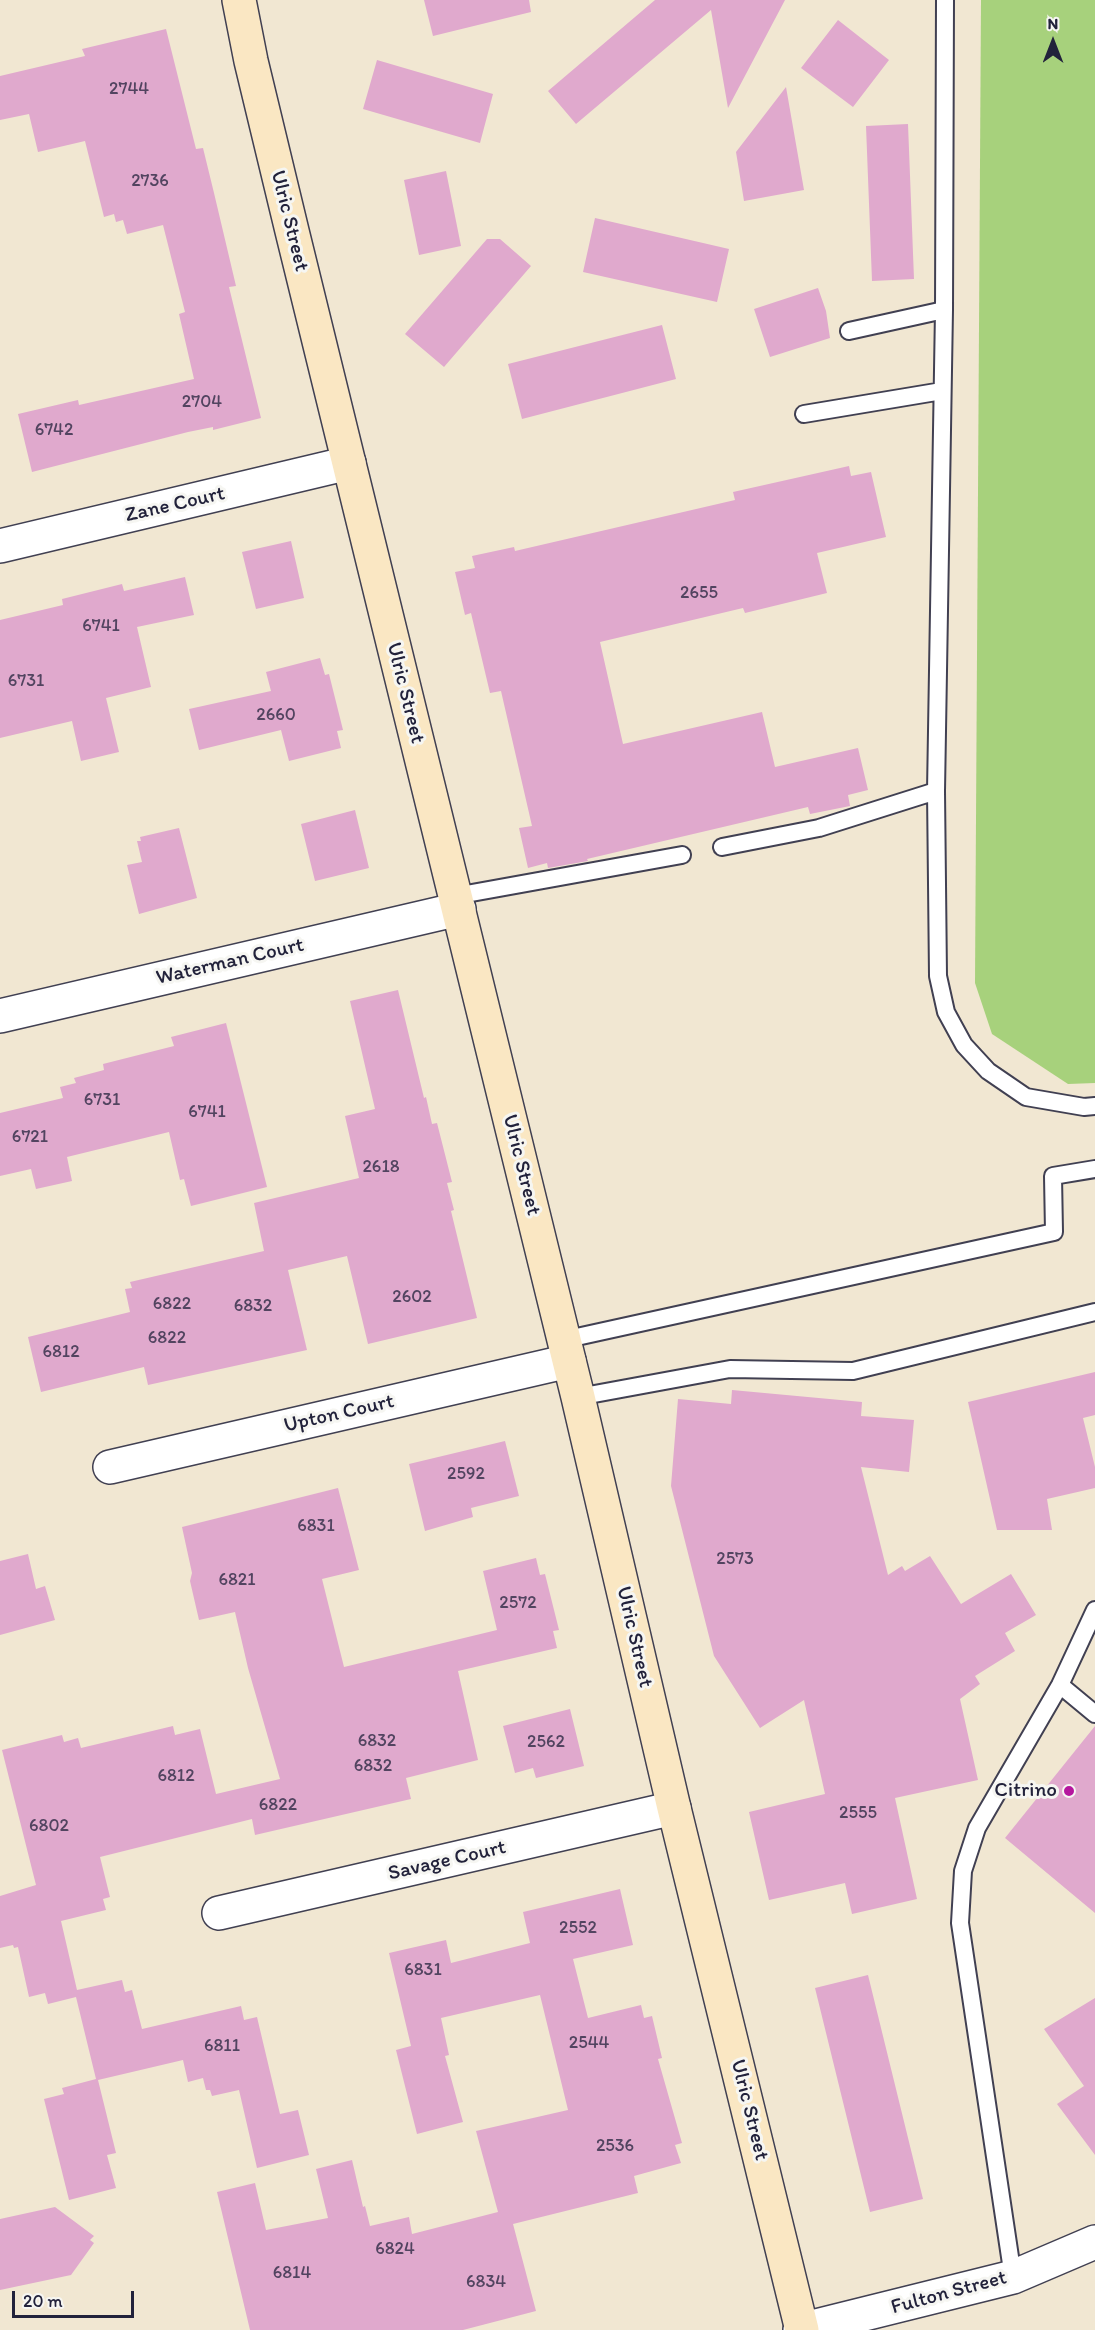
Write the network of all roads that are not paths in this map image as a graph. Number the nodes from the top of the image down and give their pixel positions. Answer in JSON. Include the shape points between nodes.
{"nodes":[{"id":1,"x":239,"y":0,"type":"edge"},
{"id":2,"x":945,"y":0,"type":"edge"},
{"id":3,"x":944,"y":310,"type":"junction"},
{"id":4,"x":849,"y":331,"type":"dead end"},
{"id":5,"x":942,"y":391,"type":"junction"},
{"id":6,"x":804,"y":414,"type":"dead end"},
{"id":7,"x":349,"y":463,"type":"junction"},
{"id":8,"x":0,"y":546,"type":"edge"},
{"id":9,"x":936,"y":791,"type":"junction"},
{"id":10,"x":722,"y":847,"type":"dead end"},
{"id":11,"x":682,"y":855,"type":"dead end"},
{"id":12,"x":457,"y":903,"type":"junction"},
{"id":13,"x":0,"y":1016,"type":"edge"},
{"id":14,"x":1095,"y":1106,"type":"edge"},
{"id":15,"x":1095,"y":1169,"type":"edge"},
{"id":16,"x":1095,"y":1312,"type":"edge"},
{"id":17,"x":566,"y":1351,"type":"junction"},
{"id":18,"x":578,"y":1397,"type":"junction"},
{"id":19,"x":110,"y":1467,"type":"dead end"},
{"id":20,"x":1095,"y":1611,"type":"edge"},
{"id":21,"x":1060,"y":1684,"type":"junction"},
{"id":22,"x":1095,"y":1714,"type":"edge"},
{"id":23,"x":674,"y":1808,"type":"junction"},
{"id":24,"x":219,"y":1913,"type":"dead end"},
{"id":25,"x":1095,"y":2242,"type":"edge"},
{"id":26,"x":1013,"y":2277,"type":"junction"},
{"id":27,"x":801,"y":2330,"type":"edge"}],
"edges":[{"from":1,"to":7,"type":"main road","name":"Ulric Street"},
{"from":2,"to":3,"type":"lane"},
{"from":3,"to":4,"type":"lane"},
{"from":3,"to":5,"type":"lane"},
{"from":5,"to":6,"type":"lane"},
{"from":5,"to":9,"type":"lane"},
{"from":7,"to":8,"type":"street","name":"Zane Court"},
{"from":7,"to":12,"type":"main road","name":"Ulric Street"},
{"from":9,"to":10,"type":"lane","via":[[819,828]]},
{"from":9,"to":14,"type":"lane","via":[[938,976],[946,1012],[964,1046],[988,1071],[1026,1097]]},
{"from":11,"to":12,"type":"lane"},
{"from":12,"to":13,"type":"street","name":"Waterman Court"},
{"from":12,"to":17,"type":"main road","name":"Ulric Street"},
{"from":15,"to":17,"type":"lane","via":[[1053,1176],[1054,1232]]},
{"from":16,"to":18,"type":"lane","via":[[853,1371],[730,1369]]},
{"from":17,"to":18,"type":"main road","name":"Ulric Street"},
{"from":17,"to":19,"type":"street","name":"Upton Court"},
{"from":18,"to":23,"type":"main road","name":"Ulric Street"},
{"from":20,"to":21,"type":"lane"},
{"from":21,"to":22,"type":"lane"},
{"from":21,"to":26,"type":"lane","via":[[977,1828],[963,1871],[960,1923]]},
{"from":23,"to":24,"type":"street","name":"Savage Court"},
{"from":23,"to":27,"type":"main road","name":"Ulric Street"},
{"from":25,"to":26,"type":"street","name":"Fulton Street"},
{"from":26,"to":27,"type":"street","name":"Fulton Street"}]}
